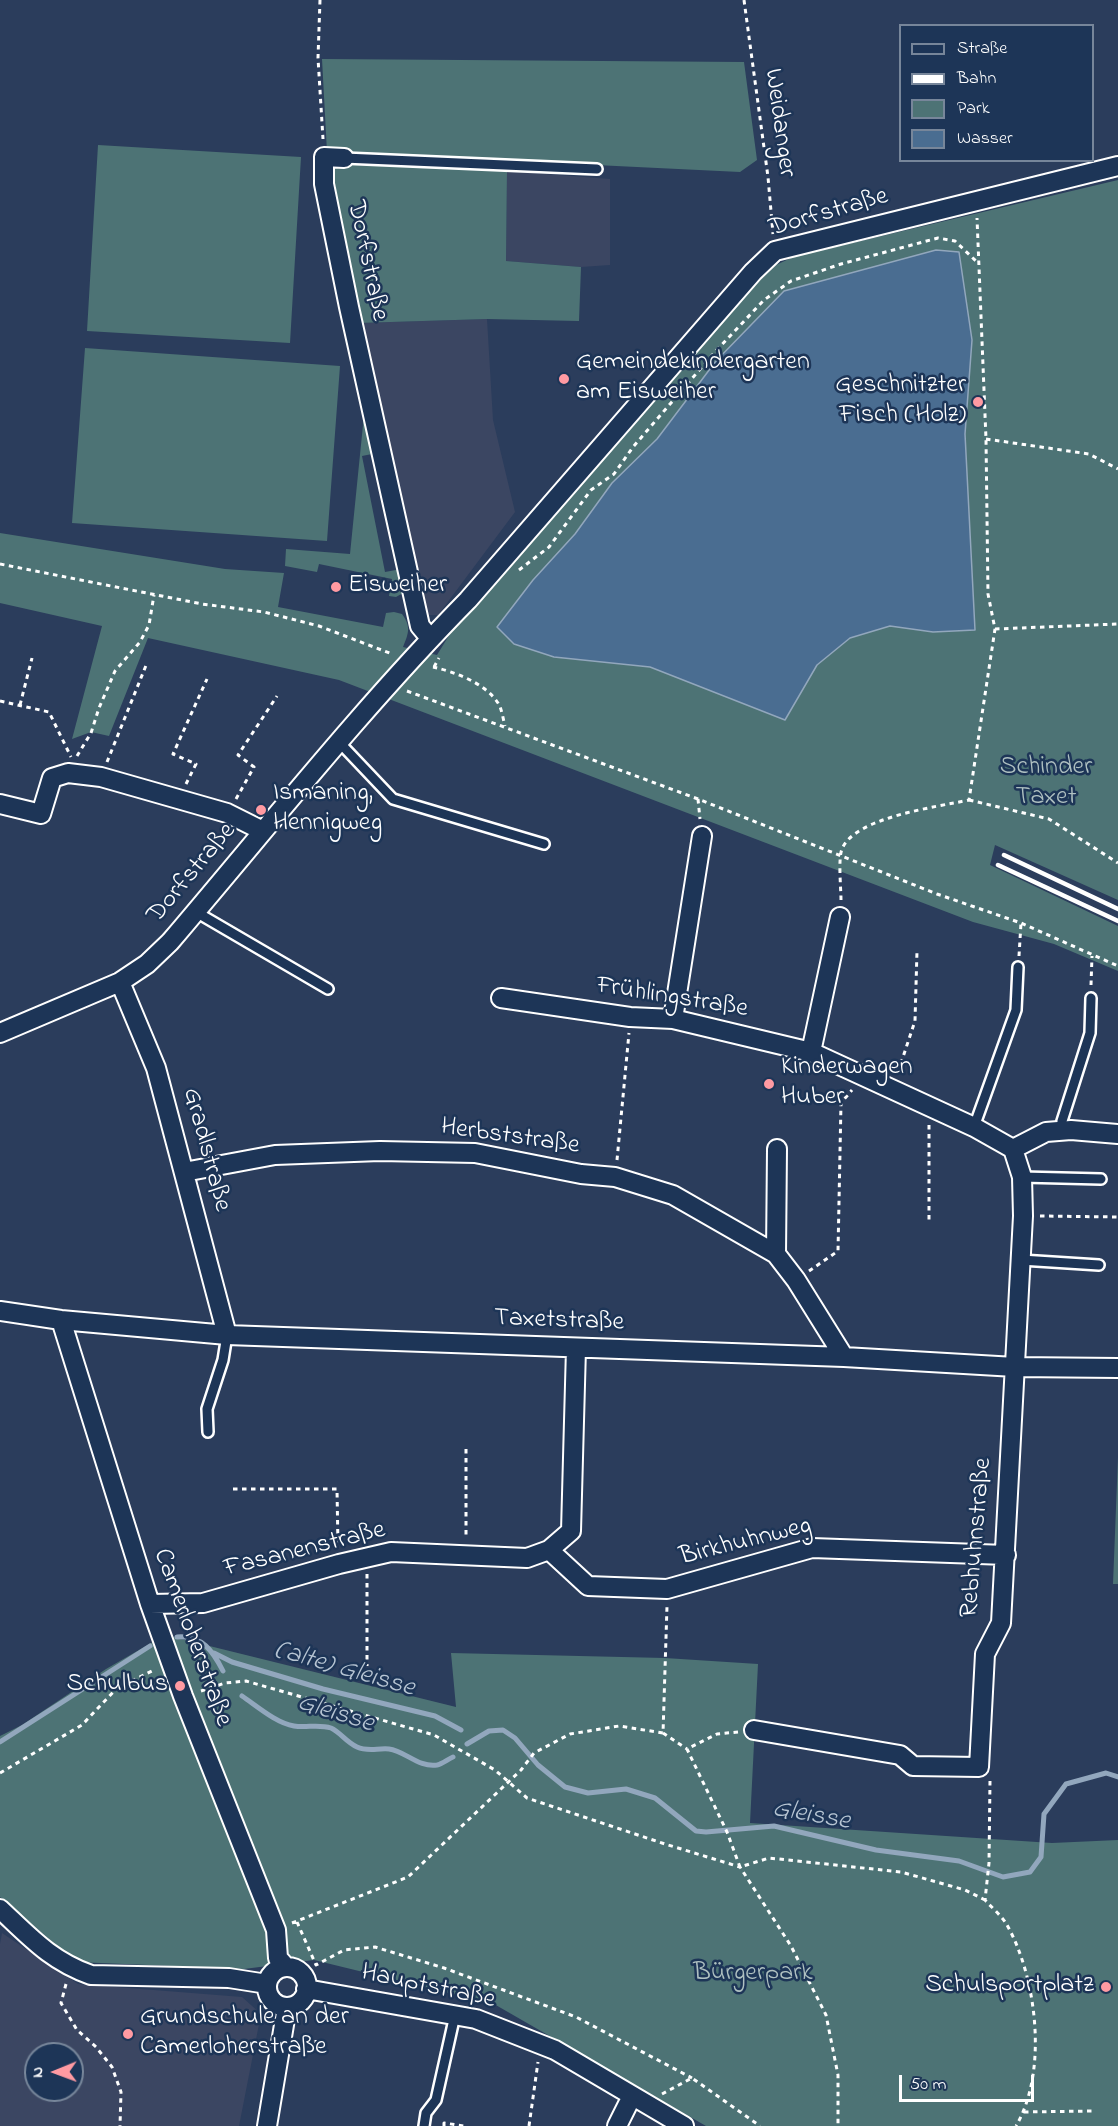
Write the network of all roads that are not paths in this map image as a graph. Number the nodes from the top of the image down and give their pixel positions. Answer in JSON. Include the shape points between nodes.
{"nodes":[{"id":1,"x":344,"y":158,"type":"joint"},
{"id":2,"x":1118,"y":166,"type":"edge"},
{"id":3,"x":597,"y":169,"type":"dead end"},
{"id":4,"x":437,"y":644,"type":"junction"},
{"id":5,"x":338,"y":741,"type":"junction"},
{"id":6,"x":0,"y":804,"type":"edge"},
{"id":7,"x":263,"y":831,"type":"junction"},
{"id":8,"x":702,"y":836,"type":"dead end"},
{"id":9,"x":544,"y":844,"type":"dead end"},
{"id":10,"x":195,"y":912,"type":"junction"},
{"id":11,"x":840,"y":917,"type":"road end"},
{"id":12,"x":1018,"y":966,"type":"road end"},
{"id":13,"x":120,"y":982,"type":"junction"},
{"id":14,"x":328,"y":989,"type":"dead end"},
{"id":15,"x":501,"y":998,"type":"dead end"},
{"id":16,"x":1091,"y":998,"type":"road end"},
{"id":17,"x":673,"y":1019,"type":"junction"},
{"id":18,"x":0,"y":1033,"type":"edge"},
{"id":19,"x":811,"y":1052,"type":"junction"},
{"id":20,"x":974,"y":1126,"type":"junction"},
{"id":21,"x":1062,"y":1130,"type":"junction"},
{"id":22,"x":1118,"y":1134,"type":"edge"},
{"id":23,"x":777,"y":1149,"type":"dead end"},
{"id":24,"x":1013,"y":1149,"type":"junction"},
{"id":25,"x":184,"y":1172,"type":"junction"},
{"id":26,"x":1022,"y":1177,"type":"junction"},
{"id":27,"x":1101,"y":1179,"type":"dead end"},
{"id":28,"x":776,"y":1254,"type":"junction"},
{"id":29,"x":1021,"y":1260,"type":"junction"},
{"id":30,"x":1099,"y":1265,"type":"dead end"},
{"id":31,"x":0,"y":1311,"type":"edge"},
{"id":32,"x":61,"y":1320,"type":"junction"},
{"id":33,"x":227,"y":1335,"type":"junction"},
{"id":34,"x":576,"y":1348,"type":"junction"},
{"id":35,"x":844,"y":1357,"type":"junction"},
{"id":36,"x":1015,"y":1367,"type":"junction"},
{"id":37,"x":1118,"y":1368,"type":"edge"},
{"id":38,"x":208,"y":1432,"type":"dead end"},
{"id":39,"x":549,"y":1550,"type":"junction"},
{"id":40,"x":1006,"y":1555,"type":"junction"},
{"id":41,"x":150,"y":1604,"type":"junction"},
{"id":42,"x":754,"y":1730,"type":"road end"},
{"id":43,"x":0,"y":1909,"type":"edge"},
{"id":44,"x":286,"y":1967,"type":"junction"},
{"id":45,"x":267,"y":1984,"type":"junction"},
{"id":46,"x":306,"y":1989,"type":"junction"},
{"id":47,"x":287,"y":2007,"type":"junction"},
{"id":48,"x":455,"y":2015,"type":"junction"},
{"id":49,"x":639,"y":2099,"type":"junction"},
{"id":50,"x":267,"y":2126,"type":"edge"},
{"id":51,"x":423,"y":2126,"type":"edge"},
{"id":52,"x":617,"y":2126,"type":"edge"},
{"id":53,"x":684,"y":2126,"type":"edge"}],
"edges":[{"from":1,"to":3,"type":"lane"},
{"from":1,"to":4,"type":"street","name":"Dorfstraße","via":[[324,157],[324,184],[420,626]]},
{"from":2,"to":4,"type":"street","name":"Dorfstraße","via":[[775,251],[468,600]]},
{"from":4,"to":5,"type":"street","name":"Dorfstraße","via":[[411,660]]},
{"from":5,"to":7,"type":"street","name":"Dorfstraße"},
{"from":5,"to":9,"type":"lane","via":[[393,799]]},
{"from":6,"to":7,"type":"street","via":[[40,814],[52,778],[68,773],[101,777],[227,813]]},
{"from":7,"to":10,"type":"street","name":"Dorfstraße"},
{"from":8,"to":17,"type":"street"},
{"from":10,"to":13,"type":"street","name":"Dorfstraße","via":[[147,964]]},
{"from":10,"to":14,"type":"lane"},
{"from":11,"to":19,"type":"street"},
{"from":12,"to":20,"type":"lane","via":[[1016,1010]]},
{"from":13,"to":18,"type":"street","name":"Dorfstraße"},
{"from":13,"to":25,"type":"street","name":"Gradlstraße","via":[[156,1068]]},
{"from":15,"to":17,"type":"street","name":"Frühlingstraße","via":[[630,1017]]},
{"from":16,"to":21,"type":"lane","via":[[1090,1033]]},
{"from":17,"to":19,"type":"street","name":"Frühlingstraße"},
{"from":19,"to":20,"type":"street","name":"Frühlingstraße"},
{"from":20,"to":24,"type":"street","name":"Frühlingstraße"},
{"from":21,"to":22,"type":"street"},
{"from":21,"to":24,"type":"street","via":[[1046,1132]]},
{"from":23,"to":28,"type":"street"},
{"from":24,"to":26,"type":"street"},
{"from":25,"to":28,"type":"street","name":"Herbststraße","via":[[276,1155],[474,1153],[615,1177],[672,1195]]},
{"from":25,"to":33,"type":"street","name":"Gradlstraße"},
{"from":26,"to":27,"type":"lane"},
{"from":26,"to":29,"type":"street"},
{"from":28,"to":35,"type":"street","name":"Herbststraße"},
{"from":29,"to":30,"type":"lane"},
{"from":29,"to":36,"type":"street"},
{"from":31,"to":32,"type":"street","name":"Taxetstraße"},
{"from":32,"to":33,"type":"street","name":"Taxetstraße"},
{"from":32,"to":41,"type":"street","name":"Camerloherstraße"},
{"from":33,"to":34,"type":"street","name":"Taxetstraße"},
{"from":33,"to":38,"type":"lane","via":[[207,1409]]},
{"from":34,"to":35,"type":"street","name":"Taxetstraße"},
{"from":34,"to":39,"type":"street","name":"Fasanenstraße","via":[[571,1531]]},
{"from":35,"to":36,"type":"street","name":"Taxetstraße"},
{"from":36,"to":37,"type":"street","name":"Taxetstraße"},
{"from":36,"to":40,"type":"street","name":"Rebhuhnstraße"},
{"from":39,"to":40,"type":"street","name":"Birkhuhnweg","via":[[588,1586],[667,1589],[812,1548]]},
{"from":39,"to":41,"type":"street","name":"Fasanenstraße","via":[[527,1558],[391,1552],[203,1603]]},
{"from":40,"to":42,"type":"street","name":"Rebhuhnstraße","via":[[1001,1623],[985,1654],[979,1767],[913,1766],[900,1755]]},
{"from":41,"to":44,"type":"street","name":"Camerloherstraße","via":[[276,1930],[278,1958]]},
{"from":43,"to":45,"type":"street","via":[[48,1954],[91,1975],[229,1978]]},
{"from":44,"to":45,"type":"street","via":[[271,1974]]},
{"from":44,"to":46,"type":"street","name":"Camerloherstraße","via":[[303,1976]]},
{"from":45,"to":47,"type":"street","via":[[274,2003]]},
{"from":46,"to":47,"type":"street","via":[[302,2000]]},
{"from":46,"to":48,"type":"street","name":"Hauptstraße"},
{"from":47,"to":50,"type":"street"},
{"from":48,"to":49,"type":"street","name":"Hauptstraße","via":[[476,2019],[555,2050]]},
{"from":48,"to":51,"type":"lane","via":[[436,2100],[426,2113]]},
{"from":49,"to":52,"type":"street"},
{"from":49,"to":53,"type":"street","name":"Hauptstraße"}]}
